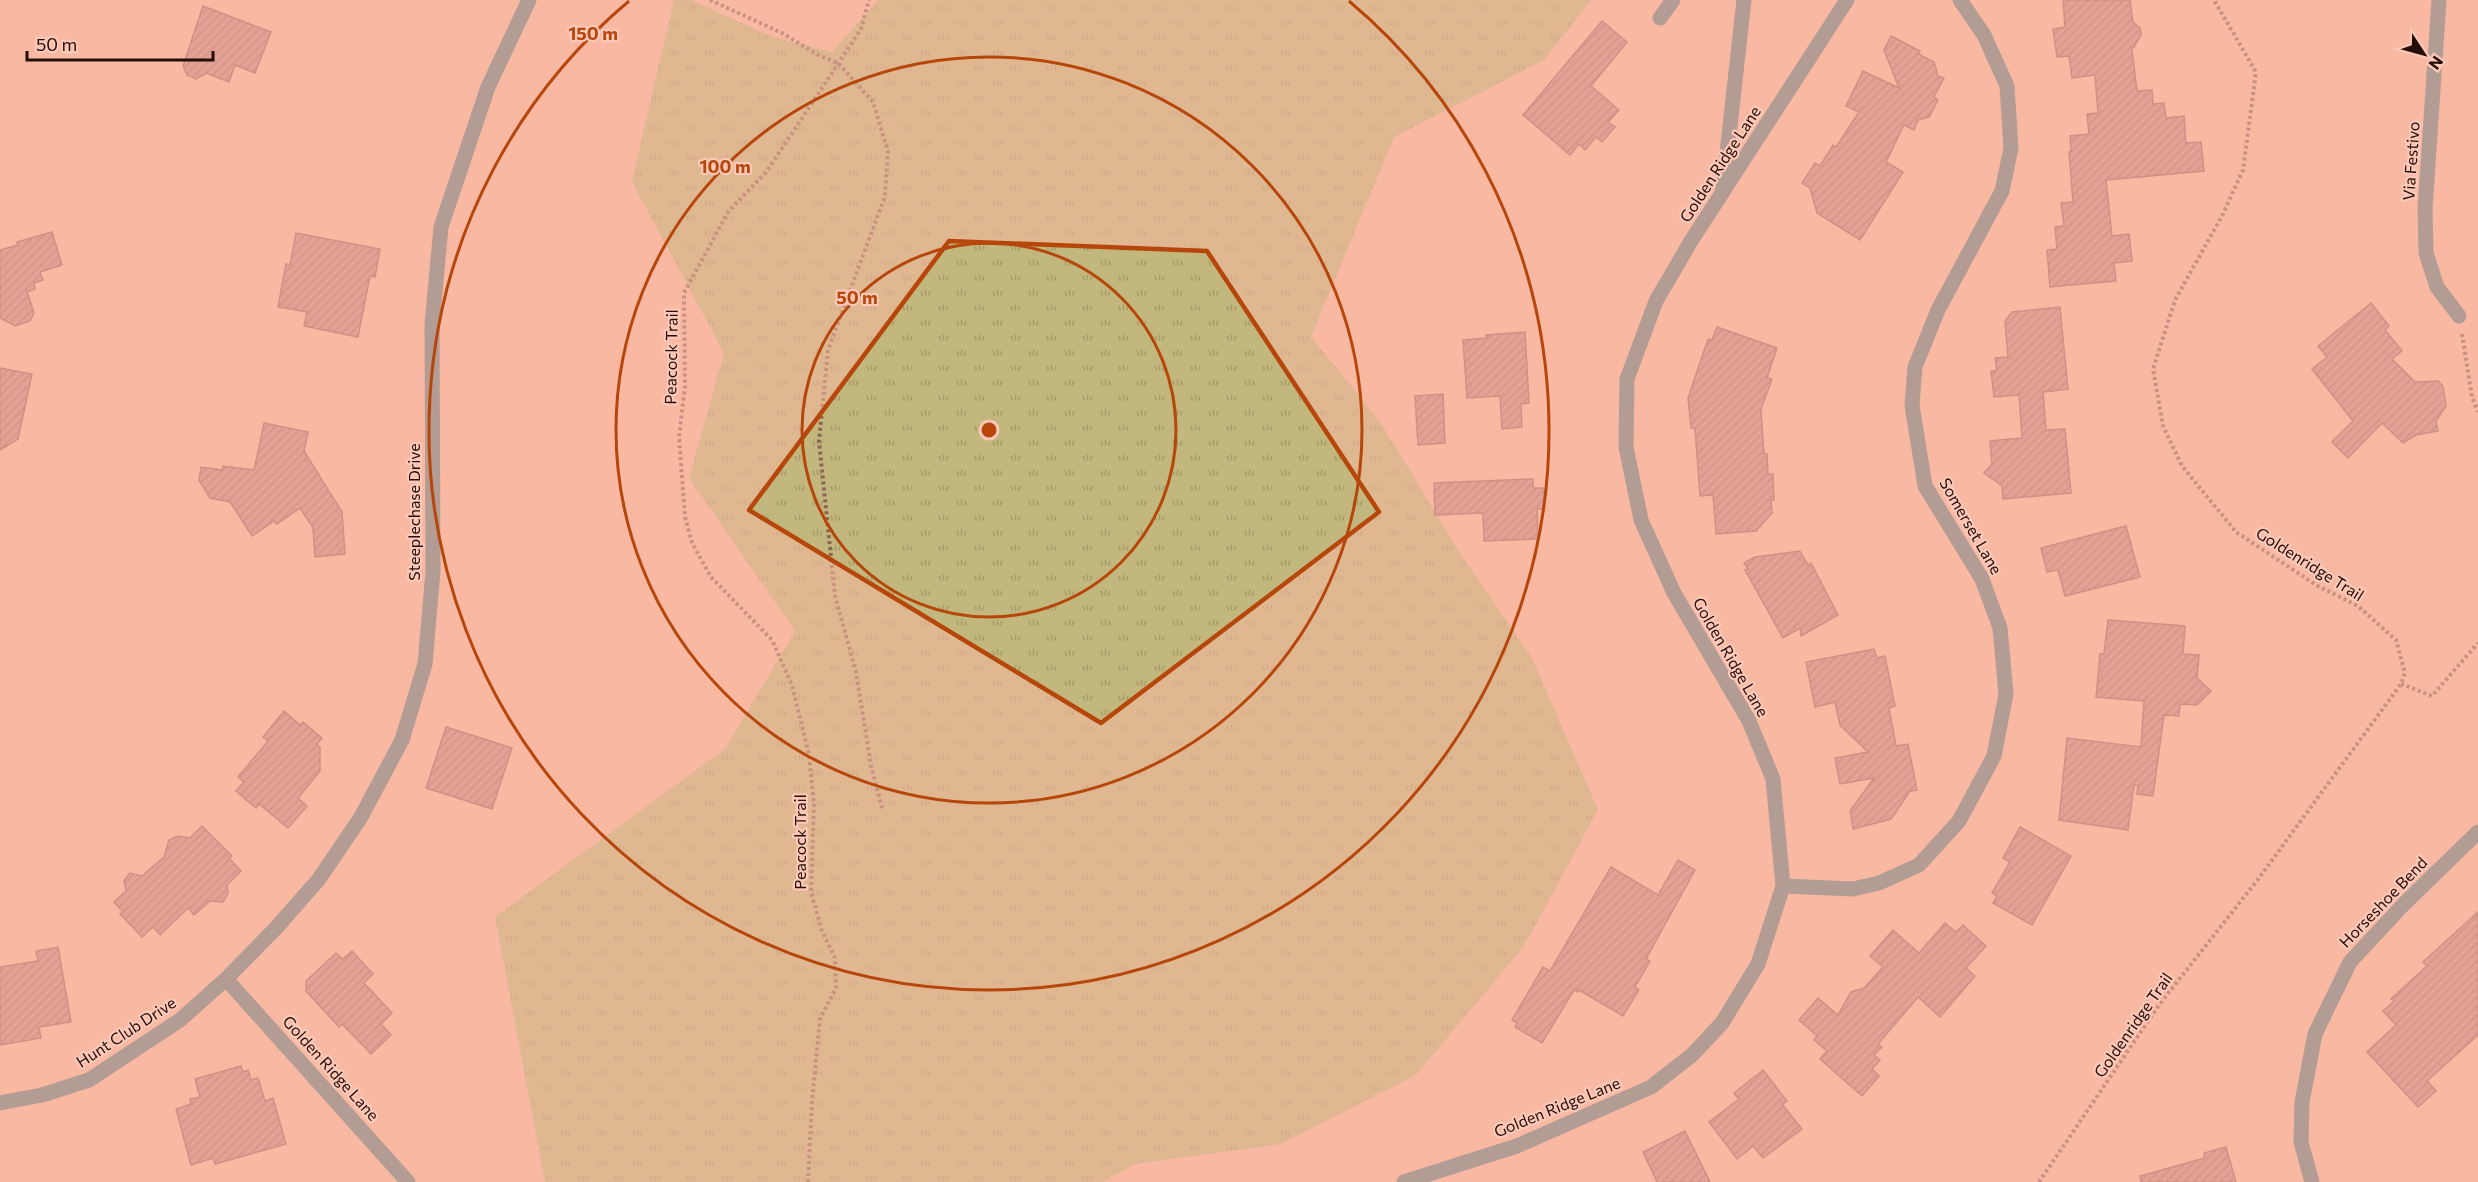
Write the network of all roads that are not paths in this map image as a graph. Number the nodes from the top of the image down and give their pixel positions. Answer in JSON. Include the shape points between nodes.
{"nodes":[{"id":1,"x":529,"y":0,"type":"edge"},
{"id":2,"x":1673,"y":0,"type":"edge"},
{"id":3,"x":1744,"y":0,"type":"edge"},
{"id":4,"x":1847,"y":0,"type":"edge"},
{"id":5,"x":1960,"y":0,"type":"edge"},
{"id":6,"x":2439,"y":0,"type":"edge"},
{"id":7,"x":1660,"y":18,"type":"dead end"},
{"id":8,"x":1723,"y":192,"type":"junction"},
{"id":9,"x":2459,"y":316,"type":"road end"},
{"id":10,"x":2478,"y":832,"type":"edge"},
{"id":11,"x":1783,"y":886,"type":"junction"},
{"id":12,"x":226,"y":979,"type":"junction"},
{"id":13,"x":0,"y":1103,"type":"edge"},
{"id":14,"x":408,"y":1182,"type":"edge"},
{"id":15,"x":1404,"y":1182,"type":"edge"},
{"id":16,"x":2312,"y":1182,"type":"edge"}],
"edges":[{"from":1,"to":12,"type":"street","name":"Steeplechase Drive","via":[[488,87],[441,227],[432,324],[433,571],[425,664],[402,740],[361,817],[319,879]]},
{"from":2,"to":7,"type":"street"},
{"from":3,"to":8,"type":"street"},
{"from":4,"to":8,"type":"street","name":"Golden Ridge Lane"},
{"from":5,"to":11,"type":"street","name":"Somerset Lane","via":[[1984,35],[2007,86],[2011,148],[2002,191],[1938,310],[1915,367],[1912,405],[1925,486],[1982,579],[2000,628],[2006,694],[1994,756],[1959,821],[1919,865],[1879,883],[1853,889]]},
{"from":6,"to":9,"type":"street","name":"Via Festivo","via":[[2425,209],[2426,253],[2437,287]]},
{"from":8,"to":11,"type":"street","name":"Golden Ridge Lane","via":[[1656,301],[1627,379],[1626,447],[1641,520],[1664,572],[1749,721],[1773,779]]},
{"from":10,"to":16,"type":"street","name":"Horseshoe Bend","via":[[2350,962],[2315,1034],[2302,1102],[2301,1142]]},
{"from":11,"to":15,"type":"street","name":"Golden Ridge Lane","via":[[1758,964],[1722,1023],[1692,1055],[1651,1087],[1596,1112],[1517,1146]]},
{"from":12,"to":13,"type":"street","name":"Hunt Club Drive","via":[[180,1020],[89,1080]]},
{"from":12,"to":14,"type":"street","name":"Golden Ridge Lane"}]}
